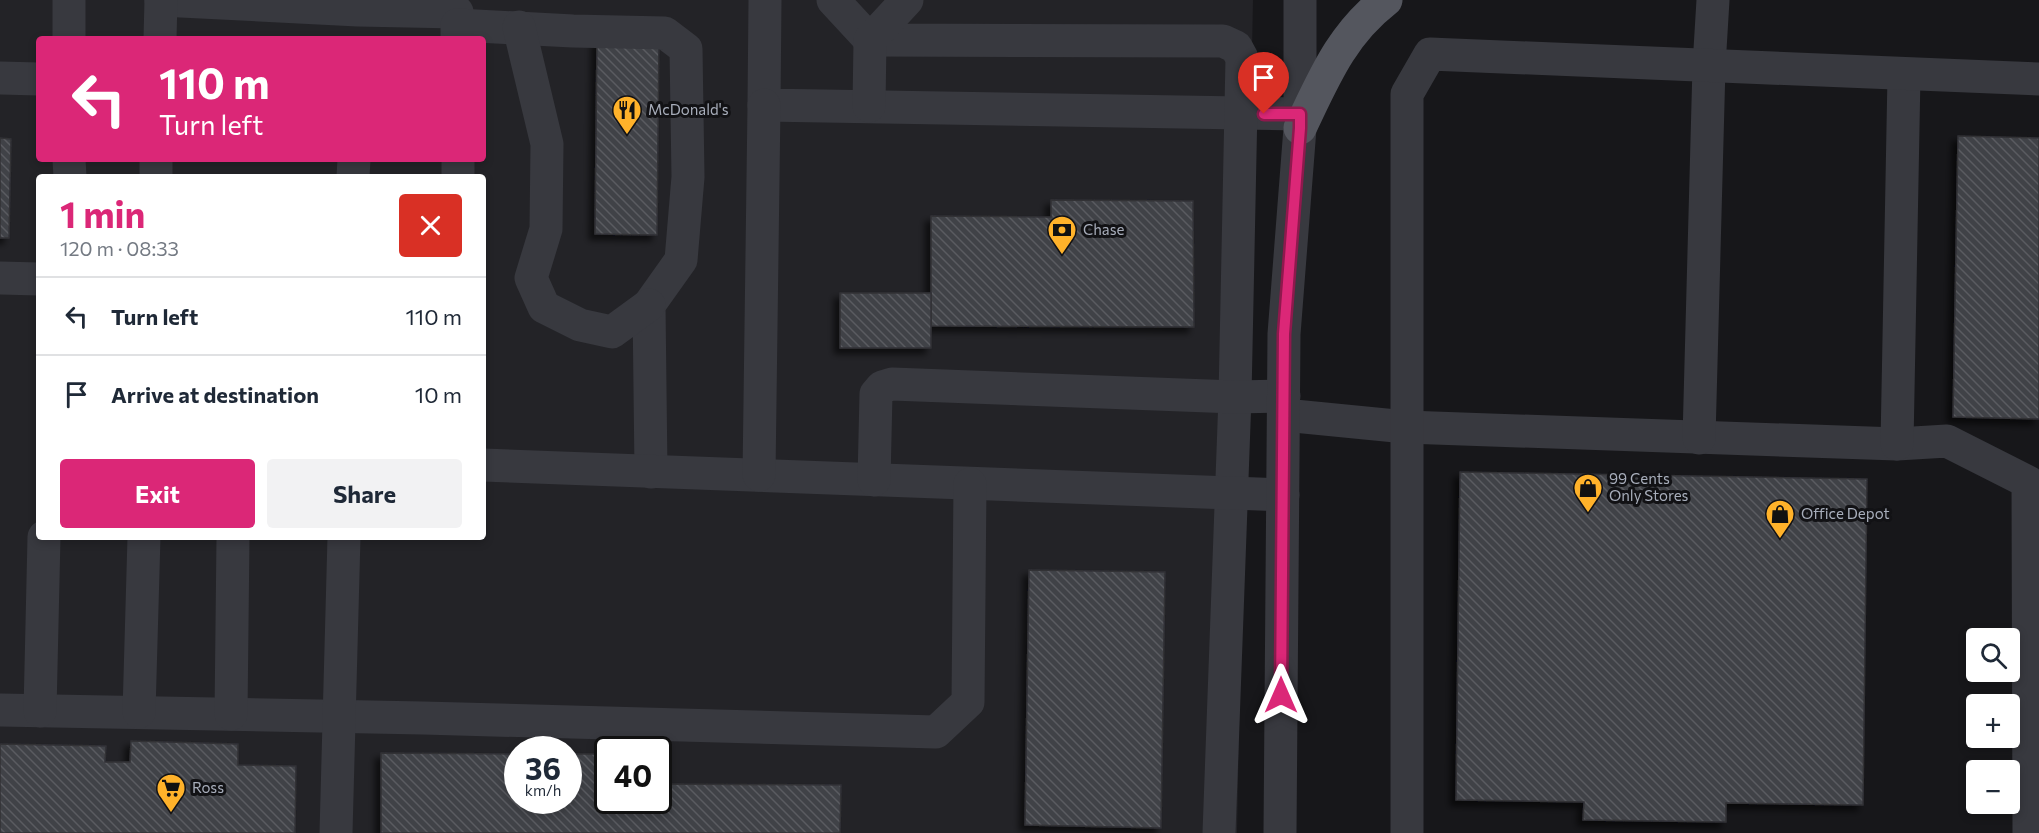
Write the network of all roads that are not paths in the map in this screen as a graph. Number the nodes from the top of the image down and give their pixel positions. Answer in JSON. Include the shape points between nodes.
{"nodes":[{"id":1,"x":69,"y":0,"type":"edge"},
{"id":2,"x":161,"y":0,"type":"edge"},
{"id":3,"x":765,"y":0,"type":"edge"},
{"id":4,"x":833,"y":0,"type":"edge"},
{"id":5,"x":907,"y":0,"type":"edge"},
{"id":6,"x":1300,"y":0,"type":"edge"},
{"id":7,"x":1386,"y":0,"type":"edge"},
{"id":8,"x":1713,"y":0,"type":"edge"},
{"id":9,"x":358,"y":12,"type":"edge"},
{"id":10,"x":519,"y":27,"type":"junction"},
{"id":11,"x":457,"y":32,"type":"edge"},
{"id":12,"x":69,"y":36,"type":"edge"},
{"id":13,"x":160,"y":36,"type":"edge"},
{"id":14,"x":870,"y":40,"type":"junction"},
{"id":15,"x":1709,"y":66,"type":"junction"},
{"id":16,"x":1904,"y":75,"type":"junction"},
{"id":17,"x":0,"y":78,"type":"edge"},
{"id":18,"x":36,"y":79,"type":"edge"},
{"id":19,"x":2039,"y":79,"type":"edge"},
{"id":20,"x":764,"y":105,"type":"junction"},
{"id":21,"x":869,"y":106,"type":"junction"},
{"id":22,"x":1240,"y":114,"type":"junction"},
{"id":23,"x":1300,"y":121,"type":"junction"},
{"id":24,"x":0,"y":278,"type":"edge"},
{"id":25,"x":36,"y":279,"type":"edge"},
{"id":26,"x":649,"y":305,"type":"junction"},
{"id":27,"x":1235,"y":397,"type":"junction"},
{"id":28,"x":1284,"y":405,"type":"junction"},
{"id":29,"x":1406,"y":427,"type":"junction"},
{"id":30,"x":1699,"y":438,"type":"junction"},
{"id":31,"x":1897,"y":444,"type":"junction"},
{"id":32,"x":486,"y":465,"type":"edge"},
{"id":33,"x":651,"y":472,"type":"junction"},
{"id":34,"x":759,"y":475,"type":"junction"},
{"id":35,"x":874,"y":480,"type":"junction"},
{"id":36,"x":970,"y":483,"type":"junction"},
{"id":37,"x":1232,"y":494,"type":"junction"},
{"id":38,"x":1283,"y":495,"type":"junction"},
{"id":39,"x":44,"y":540,"type":"edge"},
{"id":40,"x":144,"y":540,"type":"edge"},
{"id":41,"x":233,"y":540,"type":"edge"},
{"id":42,"x":344,"y":540,"type":"edge"},
{"id":43,"x":0,"y":710,"type":"edge"},
{"id":44,"x":40,"y":711,"type":"junction"},
{"id":45,"x":139,"y":712,"type":"junction"},
{"id":46,"x":231,"y":714,"type":"junction"},
{"id":47,"x":339,"y":716,"type":"junction"},
{"id":48,"x":336,"y":833,"type":"edge"},
{"id":49,"x":1220,"y":833,"type":"edge"},
{"id":50,"x":1280,"y":833,"type":"edge"},
{"id":51,"x":1407,"y":833,"type":"edge"},
{"id":52,"x":2029,"y":833,"type":"edge"}],
"edges":[{"from":1,"to":12,"type":"street"},
{"from":2,"to":9,"type":"street"},
{"from":2,"to":13,"type":"street"},
{"from":3,"to":20,"type":"street"},
{"from":4,"to":14,"type":"street"},
{"from":5,"to":14,"type":"street"},
{"from":6,"to":23,"type":"street"},
{"from":7,"to":23,"type":"main road","via":[[1368,14],[1332,60]]},
{"from":8,"to":15,"type":"street"},
{"from":9,"to":11,"type":"street","via":[[457,12]]},
{"from":10,"to":11,"type":"street"},
{"from":10,"to":26,"type":"street","via":[[547,144],[546,228],[531,278],[544,307],[580,326],[612,332]]},
{"from":10,"to":26,"type":"street","via":[[665,33],[686,49],[688,177],[681,260]]},
{"from":14,"to":21,"type":"street"},
{"from":14,"to":22,"type":"street","via":[[1222,41],[1236,47],[1242,58]]},
{"from":15,"to":16,"type":"street"},
{"from":15,"to":29,"type":"street","via":[[1430,54],[1407,93]]},
{"from":15,"to":30,"type":"street"},
{"from":16,"to":19,"type":"street"},
{"from":16,"to":31,"type":"street"},
{"from":17,"to":18,"type":"street"},
{"from":20,"to":21,"type":"street"},
{"from":20,"to":34,"type":"street"},
{"from":21,"to":22,"type":"street"},
{"from":22,"to":23,"type":"street"},
{"from":22,"to":27,"type":"street"},
{"from":23,"to":28,"type":"street","via":[[1284,334]]},
{"from":24,"to":25,"type":"street"},
{"from":26,"to":33,"type":"street"},
{"from":27,"to":28,"type":"street"},
{"from":27,"to":35,"type":"street","via":[[892,384],[876,394]]},
{"from":27,"to":37,"type":"street"},
{"from":28,"to":29,"type":"street"},
{"from":28,"to":38,"type":"street"},
{"from":29,"to":30,"type":"street"},
{"from":29,"to":51,"type":"street"},
{"from":30,"to":31,"type":"street"},
{"from":31,"to":52,"type":"street","via":[[1947,441],[2028,482]]},
{"from":32,"to":33,"type":"street"},
{"from":33,"to":34,"type":"street"},
{"from":34,"to":35,"type":"street"},
{"from":35,"to":36,"type":"street"},
{"from":36,"to":37,"type":"street"},
{"from":36,"to":47,"type":"street","via":[[968,702],[936,732]]},
{"from":37,"to":38,"type":"street"},
{"from":37,"to":49,"type":"street"},
{"from":38,"to":50,"type":"street"},
{"from":39,"to":44,"type":"street"},
{"from":40,"to":45,"type":"street"},
{"from":41,"to":46,"type":"street"},
{"from":42,"to":47,"type":"street"},
{"from":43,"to":44,"type":"street"},
{"from":44,"to":45,"type":"street"},
{"from":45,"to":46,"type":"street"},
{"from":46,"to":47,"type":"street"},
{"from":47,"to":48,"type":"street"}]}
